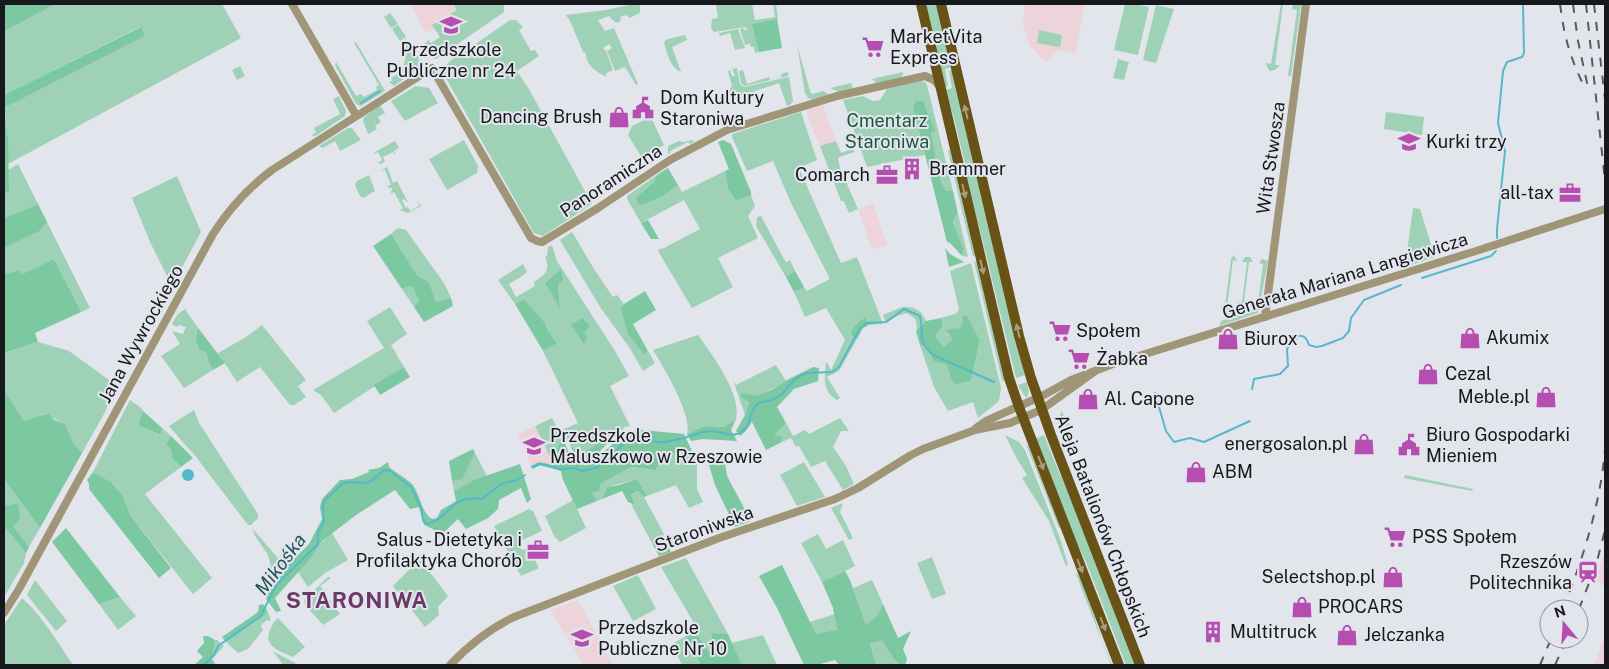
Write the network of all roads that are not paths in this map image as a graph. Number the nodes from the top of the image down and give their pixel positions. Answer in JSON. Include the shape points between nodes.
{"nodes":[{"id":1,"x":292,"y":4,"type":"edge"},
{"id":2,"x":921,"y":4,"type":"edge"},
{"id":3,"x":941,"y":4,"type":"edge"},
{"id":4,"x":1306,"y":4,"type":"edge"},
{"id":5,"x":934,"y":60,"type":"junction"},
{"id":6,"x":432,"y":68,"type":"joint"},
{"id":7,"x":925,"y":76,"type":"junction"},
{"id":8,"x":940,"y":87,"type":"junction"},
{"id":9,"x":356,"y":115,"type":"junction"},
{"id":10,"x":977,"y":160,"type":"junction"},
{"id":11,"x":958,"y":162,"type":"junction"},
{"id":12,"x":1605,"y":209,"type":"edge"},
{"id":13,"x":1265,"y":317,"type":"junction"},
{"id":14,"x":1094,"y":372,"type":"junction"},
{"id":15,"x":1037,"y":398,"type":"junction"},
{"id":16,"x":1019,"y":407,"type":"junction"},
{"id":17,"x":1041,"y":410,"type":"junction"},
{"id":18,"x":1023,"y":418,"type":"junction"},
{"id":19,"x":975,"y":430,"type":"junction"},
{"id":20,"x":4,"y":612,"type":"edge"},
{"id":21,"x":450,"y":665,"type":"edge"},
{"id":22,"x":1119,"y":665,"type":"edge"},
{"id":23,"x":1140,"y":665,"type":"edge"}],
"edges":[{"from":1,"to":9,"type":"street"},
{"from":2,"to":5,"type":"main road","name":"Aleja Batalionów Chłopskich"},
{"from":10,"to":3,"type":"main road","name":"Aleja Batalionów Chłopskich","one_way":true},
{"from":4,"to":13,"type":"street","name":"Wita Stwosza"},
{"from":5,"to":7,"type":"street"},
{"from":5,"to":8,"type":"main road","name":"Aleja Batalionów Chłopskich"},
{"from":6,"to":7,"type":"street","name":"Panoramiczna","via":[[531,238],[542,242],[670,160],[727,130],[838,96]]},
{"from":6,"to":9,"type":"street","name":"Jana Wywrockiego"},
{"from":7,"to":8,"type":"street"},
{"from":8,"to":11,"type":"main road","name":"Aleja Batalionów Chłopskich"},
{"from":9,"to":20,"type":"street","name":"Jana Wywrockiego","via":[[262,178],[220,223]]},
{"from":10,"to":11,"type":"main road","via":[[970,169]]},
{"from":15,"to":10,"type":"main road","name":"Aleja Batalionów Chłopskich","one_way":true},
{"from":11,"to":16,"type":"main road","name":"Aleja Batalionów Chłopskich","one_way":true,"via":[[1001,346]]},
{"from":12,"to":13,"type":"street","name":"Generała Mariana Langiewicza"},
{"from":13,"to":14,"type":"street","name":"Generała Mariana Langiewicza"},
{"from":14,"to":15,"type":"street","name":"Generała Mariana Langiewicza"},
{"from":14,"to":17,"type":"street","name":"Generała Mariana Langiewicza"},
{"from":15,"to":16,"type":"street","name":"Staroniwska"},
{"from":15,"to":17,"type":"main road","name":"Aleja Batalionów Chłopskich"},
{"from":16,"to":18,"type":"main road","name":"Aleja Batalionów Chłopskich"},
{"from":16,"to":19,"type":"street","name":"Staroniwska","via":[[986,421]]},
{"from":17,"to":18,"type":"street","name":"Generała Mariana Langiewicza"},
{"from":17,"to":23,"type":"main road","name":"Aleja Batalionów Chłopskich"},
{"from":18,"to":19,"type":"street","name":"Staroniwska"},
{"from":18,"to":22,"type":"main road","name":"Aleja Batalionów Chłopskich","one_way":true},
{"from":19,"to":21,"type":"street","name":"Staroniwska","via":[[911,455],[835,499],[720,538],[514,617],[486,632]]}]}
